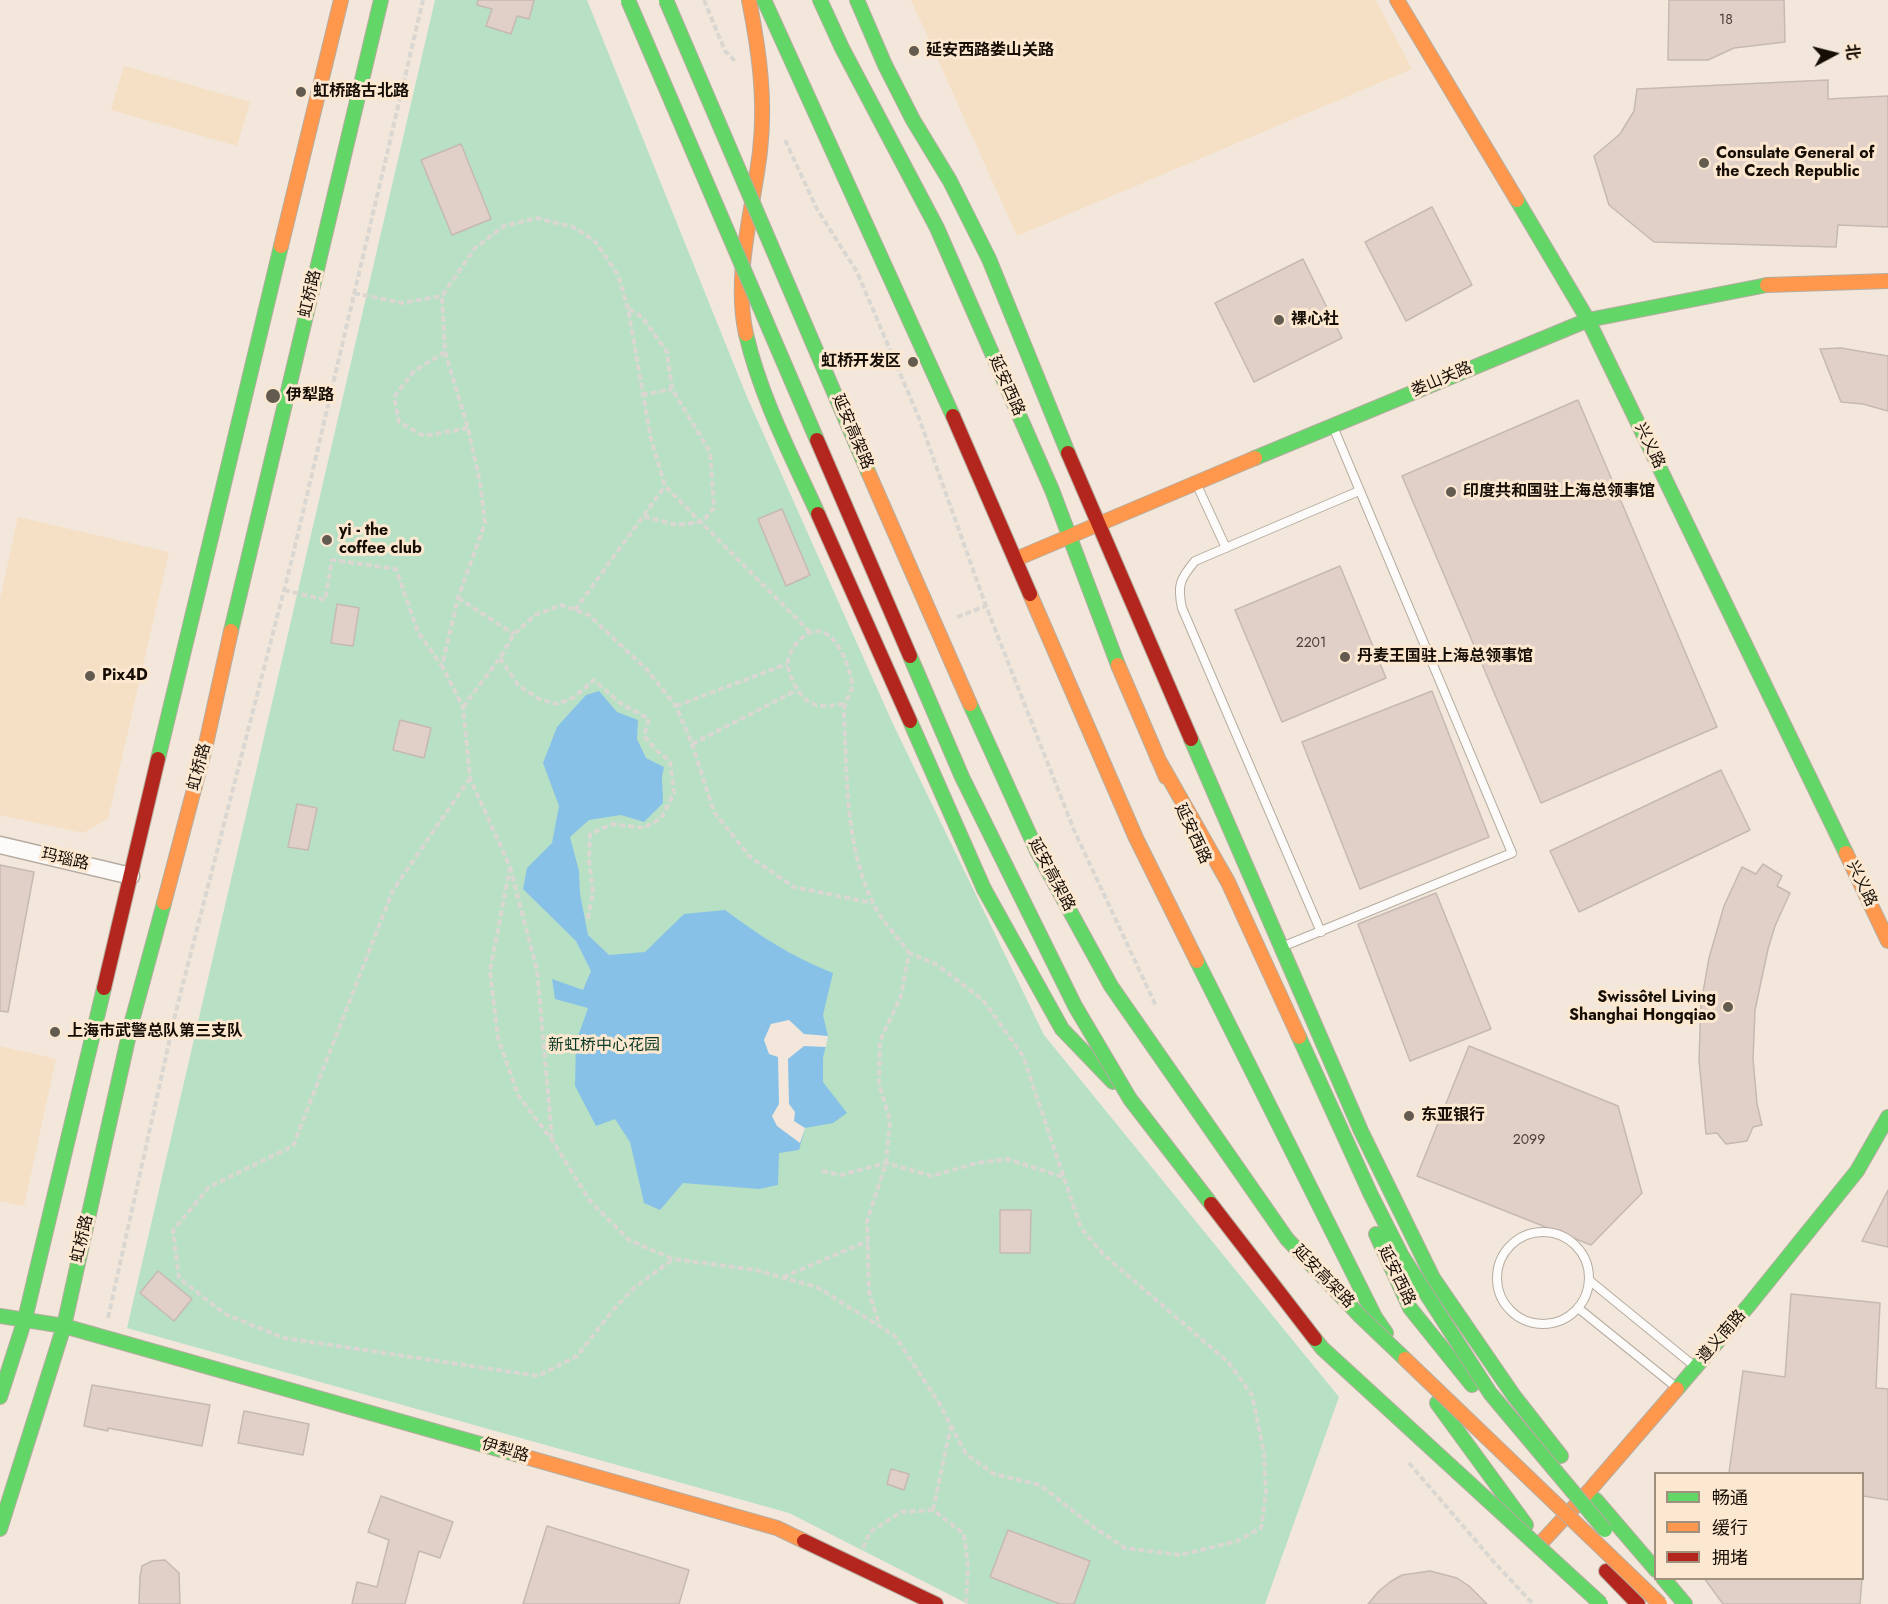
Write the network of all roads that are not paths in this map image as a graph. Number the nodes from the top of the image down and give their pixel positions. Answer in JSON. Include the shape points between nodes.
{"nodes":[{"id":1,"x":341,"y":0,"type":"edge"},
{"id":2,"x":381,"y":0,"type":"edge"},
{"id":3,"x":628,"y":0,"type":"edge"},
{"id":4,"x":666,"y":0,"type":"edge"},
{"id":5,"x":749,"y":0,"type":"edge"},
{"id":6,"x":764,"y":0,"type":"edge"},
{"id":7,"x":820,"y":0,"type":"edge"},
{"id":8,"x":857,"y":0,"type":"edge"},
{"id":9,"x":1397,"y":0,"type":"edge"},
{"id":10,"x":1888,"y":281,"type":"edge"},
{"id":11,"x":1588,"y":320,"type":"junction"},
{"id":12,"x":1332,"y":426,"type":"junction"},
{"id":13,"x":1196,"y":482,"type":"junction"},
{"id":14,"x":1359,"y":491,"type":"junction"},
{"id":15,"x":1097,"y":524,"type":"junction"},
{"id":16,"x":1069,"y":535,"type":"junction"},
{"id":17,"x":1226,"y":548,"type":"junction"},
{"id":18,"x":1016,"y":559,"type":"junction"},
{"id":19,"x":1157,"y":758,"type":"junction"},
{"id":20,"x":0,"y":845,"type":"edge"},
{"id":21,"x":131,"y":876,"type":"junction"},
{"id":22,"x":1321,"y":932,"type":"junction"},
{"id":23,"x":1888,"y":941,"type":"edge"},
{"id":24,"x":1282,"y":948,"type":"junction"},
{"id":25,"x":1130,"y":1099,"type":"junction"},
{"id":26,"x":1888,"y":1117,"type":"edge"},
{"id":27,"x":1589,"y":1280,"type":"junction"},
{"id":28,"x":1578,"y":1308,"type":"junction"},
{"id":29,"x":0,"y":1316,"type":"edge"},
{"id":30,"x":25,"y":1319,"type":"junction"},
{"id":31,"x":64,"y":1326,"type":"junction"},
{"id":32,"x":1695,"y":1368,"type":"junction"},
{"id":33,"x":1677,"y":1388,"type":"junction"},
{"id":34,"x":0,"y":1397,"type":"edge"},
{"id":35,"x":1483,"y":1464,"type":"junction"},
{"id":36,"x":1516,"y":1491,"type":"dead end"},
{"id":37,"x":1589,"y":1491,"type":"junction"},
{"id":38,"x":1572,"y":1510,"type":"junction"},
{"id":39,"x":1555,"y":1521,"type":"junction"},
{"id":40,"x":0,"y":1529,"type":"edge"},
{"id":41,"x":1540,"y":1544,"type":"junction"},
{"id":42,"x":1654,"y":1568,"type":"edge"},
{"id":43,"x":1665,"y":1580,"type":"edge"},
{"id":44,"x":905,"y":1597,"type":"edge"},
{"id":45,"x":936,"y":1604,"type":"edge"},
{"id":46,"x":1589,"y":1604,"type":"edge"},
{"id":47,"x":1601,"y":1604,"type":"edge"},
{"id":48,"x":1638,"y":1604,"type":"edge"},
{"id":49,"x":1660,"y":1604,"type":"edge"},
{"id":50,"x":1667,"y":1604,"type":"edge"},
{"id":51,"x":1685,"y":1604,"type":"edge"}],
"edges":[{"from":1,"to":21,"type":"main road"},
{"from":2,"to":31,"type":"main road","name":"虹桥路","via":[[206,744],[132,1021]]},
{"from":3,"to":25,"type":"main road","bridge":true,"via":[[962,777],[1075,1006]]},
{"from":4,"to":49,"type":"main road","name":"延安高架路","bridge":true,"via":[[1036,851],[1111,986],[1287,1239],[1360,1316]]},
{"from":5,"to":25,"type":"main road","bridge":true,"via":[[763,93],[743,304],[756,372],[984,889],[1062,1029]]},
{"from":6,"to":18,"type":"main road"},
{"from":7,"to":16,"type":"main road","name":"延安西路","via":[[937,228]]},
{"from":8,"to":15,"type":"main road","name":"延安西路","via":[[913,120],[950,181],[989,259]]},
{"from":9,"to":11,"type":"main road","name":"兴义路"},
{"from":10,"to":11,"type":"main road","name":"娄山关路","via":[[1764,285]]},
{"from":11,"to":12,"type":"main road","name":"娄山关路"},
{"from":11,"to":23,"type":"main road","name":"兴义路"},
{"from":12,"to":13,"type":"main road","name":"娄山关路"},
{"from":12,"to":14,"type":"lane"},
{"from":13,"to":15,"type":"main road","name":"娄山关路"},
{"from":13,"to":17,"type":"lane"},
{"from":14,"to":17,"type":"lane"},
{"from":14,"to":22,"type":"lane","via":[[1512,853]]},
{"from":15,"to":16,"type":"main road","name":"娄山关路"},
{"from":15,"to":24,"type":"main road","name":"延安西路"},
{"from":16,"to":18,"type":"main road","name":"娄山关路"},
{"from":16,"to":19,"type":"main road","name":"延安西路","via":[[1110,648]]},
{"from":17,"to":22,"type":"lane","via":[[1195,561],[1184,574],[1178,589],[1182,608]]},
{"from":18,"to":35,"type":"main road","via":[[1136,838],[1375,1317]]},
{"from":19,"to":38,"type":"main road","name":"延安西路","via":[[1410,1308]]},
{"from":19,"to":50,"type":"main road","bridge":true,"via":[[1228,882],[1402,1256],[1490,1393]]},
{"from":20,"to":21,"type":"street","name":"玛瑙路"},
{"from":21,"to":30,"type":"main road"},
{"from":22,"to":24,"type":"lane"},
{"from":24,"to":37,"type":"main road","name":"延安西路","via":[[1361,1131],[1434,1278],[1514,1396]]},
{"from":25,"to":47,"type":"main road","bridge":true,"via":[[1322,1348]]},
{"from":26,"to":32,"type":"main road","name":"遵义南路","via":[[1857,1172]]},
{"from":27,"to":28,"type":"lane"},
{"from":27,"to":28,"type":"lane","via":[[1587,1265],[1571,1241],[1544,1232],[1516,1241],[1499,1265],[1500,1296],[1521,1319],[1536,1324],[1552,1323],[1567,1318]]},
{"from":27,"to":32,"type":"lane"},
{"from":28,"to":33,"type":"lane"},
{"from":29,"to":30,"type":"main road","name":"伊犁路"},
{"from":30,"to":31,"type":"main road","name":"伊犁路"},
{"from":30,"to":34,"type":"main road"},
{"from":31,"to":40,"type":"main road","name":"虹桥路"},
{"from":31,"to":44,"type":"main road","name":"伊犁路","via":[[777,1527],[855,1565]]},
{"from":32,"to":33,"type":"main road","name":"遵义南路"},
{"from":33,"to":37,"type":"main road","name":"遵义南路"},
{"from":35,"to":36,"type":"main road"},
{"from":35,"to":41,"type":"main road"},
{"from":37,"to":38,"type":"main road","name":"遵义南路"},
{"from":37,"to":42,"type":"main road","name":"延安西路"},
{"from":38,"to":39,"type":"main road","name":"遵义南路"},
{"from":38,"to":50,"type":"main road","name":"延安西路"},
{"from":39,"to":41,"type":"main road","name":"遵义南路"},
{"from":39,"to":48,"type":"main road"},
{"from":41,"to":46,"type":"main road","via":[[1567,1582]]},
{"from":43,"to":51,"type":"main road"},
{"from":44,"to":45,"type":"main road","name":"伊犁路"}]}
